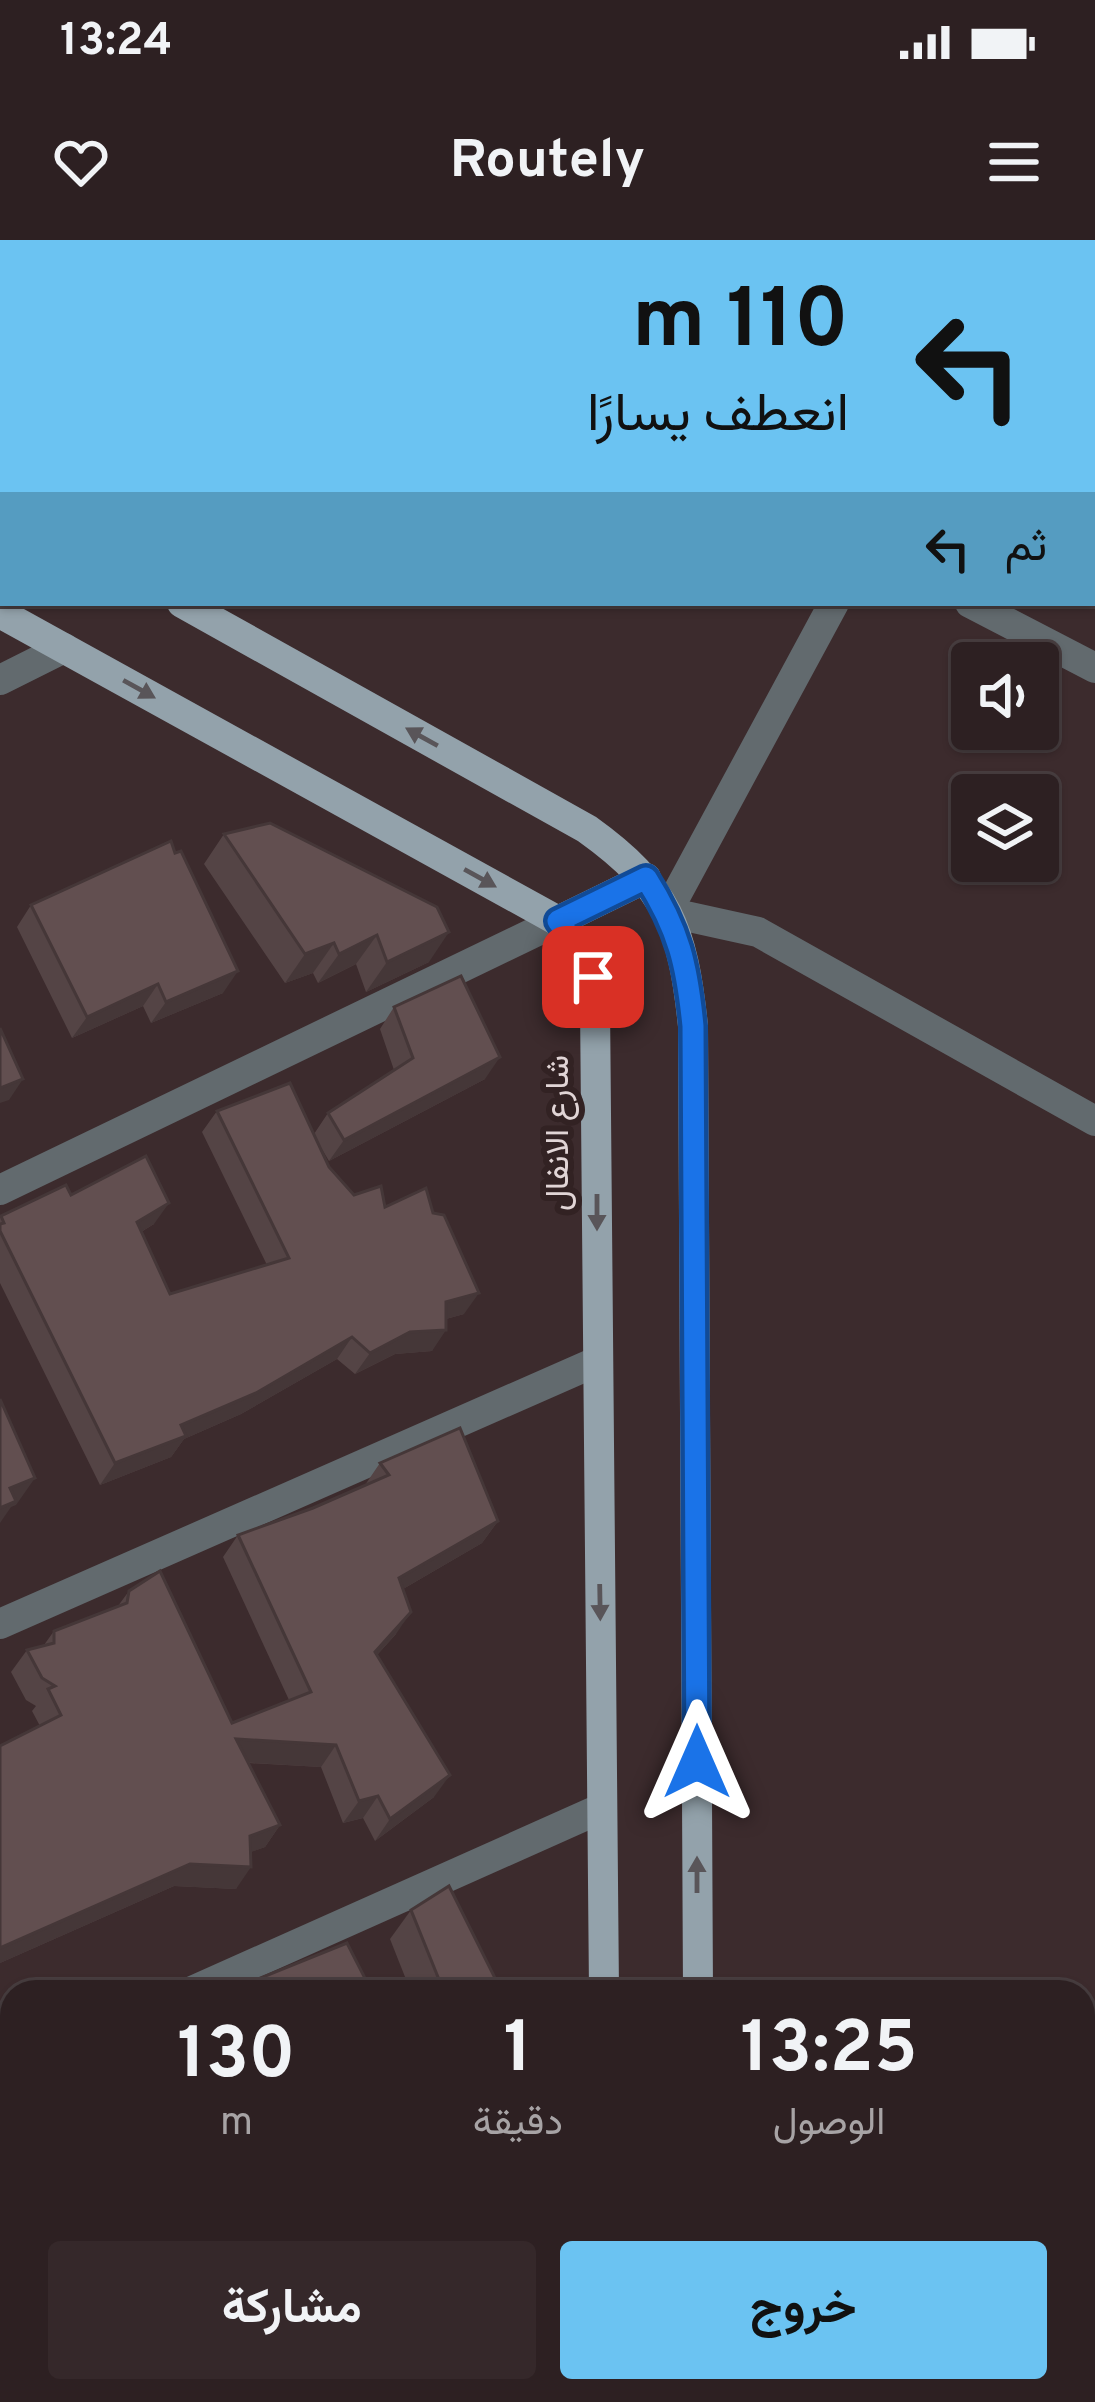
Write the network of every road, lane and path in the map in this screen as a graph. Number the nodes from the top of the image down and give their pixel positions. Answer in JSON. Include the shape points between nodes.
{"nodes":[{"id":1,"x":187,"y":606,"type":"edge"},
{"id":2,"x":832,"y":606,"type":"edge"},
{"id":3,"x":976,"y":606,"type":"edge"},
{"id":4,"x":0,"y":613,"type":"edge"},
{"id":5,"x":64,"y":648,"type":"junction"},
{"id":6,"x":1095,"y":668,"type":"edge"},
{"id":7,"x":0,"y":680,"type":"edge"},
{"id":8,"x":646,"y":878,"type":"junction"},
{"id":9,"x":668,"y":912,"type":"junction"},
{"id":10,"x":558,"y":921,"type":"junction"},
{"id":11,"x":1095,"y":1120,"type":"edge"},
{"id":12,"x":0,"y":1190,"type":"edge"},
{"id":13,"x":598,"y":1361,"type":"junction"},
{"id":14,"x":0,"y":1624,"type":"edge"},
{"id":15,"x":602,"y":1808,"type":"junction"},
{"id":16,"x":217,"y":1980,"type":"edge"},
{"id":17,"x":604,"y":1980,"type":"edge"},
{"id":18,"x":698,"y":1980,"type":"edge"}],
"edges":[{"from":8,"to":1,"type":"main road","one_way":true,"via":[[587,829]]},
{"from":2,"to":9,"type":"street"},
{"from":3,"to":6,"type":"street"},
{"from":4,"to":5,"type":"main road","name":"شارع الانفال"},
{"from":5,"to":7,"type":"street"},
{"from":5,"to":10,"type":"main road","name":"شارع الانفال","one_way":true},
{"from":8,"to":9,"type":"main road"},
{"from":8,"to":10,"type":"main road"},
{"from":9,"to":11,"type":"street","via":[[758,932]]},
{"from":18,"to":9,"type":"main road","one_way":true,"via":[[693,1026]]},
{"from":10,"to":12,"type":"street"},
{"from":10,"to":13,"type":"main road","name":"شارع الانفال","one_way":true,"via":[[593,977]]},
{"from":13,"to":14,"type":"street"},
{"from":13,"to":15,"type":"main road","name":"شارع الانفال","one_way":true},
{"from":15,"to":16,"type":"street"},
{"from":15,"to":17,"type":"main road","name":"شارع الانفال"}]}
